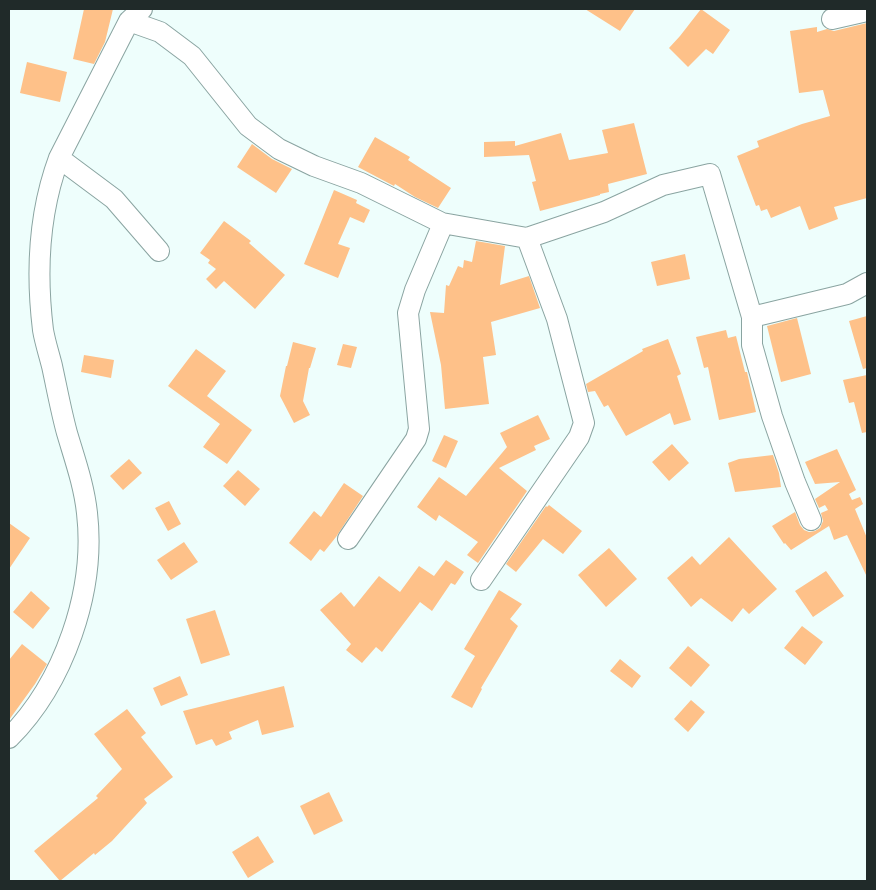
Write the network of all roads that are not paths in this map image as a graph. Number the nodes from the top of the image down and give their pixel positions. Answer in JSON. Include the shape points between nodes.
{"nodes":[{"id":1,"x":867,"y":11,"type":"edge"},
{"id":2,"x":136,"y":15,"type":"edge"},
{"id":3,"x":832,"y":19,"type":"dead end"},
{"id":4,"x":59,"y":158,"type":"junction"},
{"id":5,"x":442,"y":223,"type":"junction"},
{"id":6,"x":527,"y":238,"type":"junction"},
{"id":7,"x":159,"y":251,"type":"dead end"},
{"id":8,"x":867,"y":282,"type":"edge"},
{"id":9,"x":752,"y":317,"type":"junction"},
{"id":10,"x":811,"y":520,"type":"dead end"},
{"id":11,"x":348,"y":539,"type":"dead end"},
{"id":12,"x":481,"y":580,"type":"dead end"},
{"id":13,"x":9,"y":738,"type":"edge"}],
"edges":[{"from":1,"to":3,"type":"street"},
{"from":2,"to":4,"type":"street"},
{"from":2,"to":5,"type":"street","via":[[192,56],[248,126],[278,149],[362,183]]},
{"from":4,"to":7,"type":"street","via":[[114,199]]},
{"from":4,"to":13,"type":"street","via":[[52,177],[40,241],[43,331],[83,484],[88,563],[79,613],[58,669],[40,702]]},
{"from":5,"to":6,"type":"street"},
{"from":5,"to":11,"type":"street","via":[[408,313],[419,429],[416,439]]},
{"from":6,"to":9,"type":"street","via":[[604,212],[664,185],[710,174]]},
{"from":6,"to":12,"type":"street","via":[[558,319],[584,423],[579,438]]},
{"from":8,"to":9,"type":"street","via":[[847,294]]},
{"from":9,"to":10,"type":"street","via":[[752,345],[772,416]]}]}
